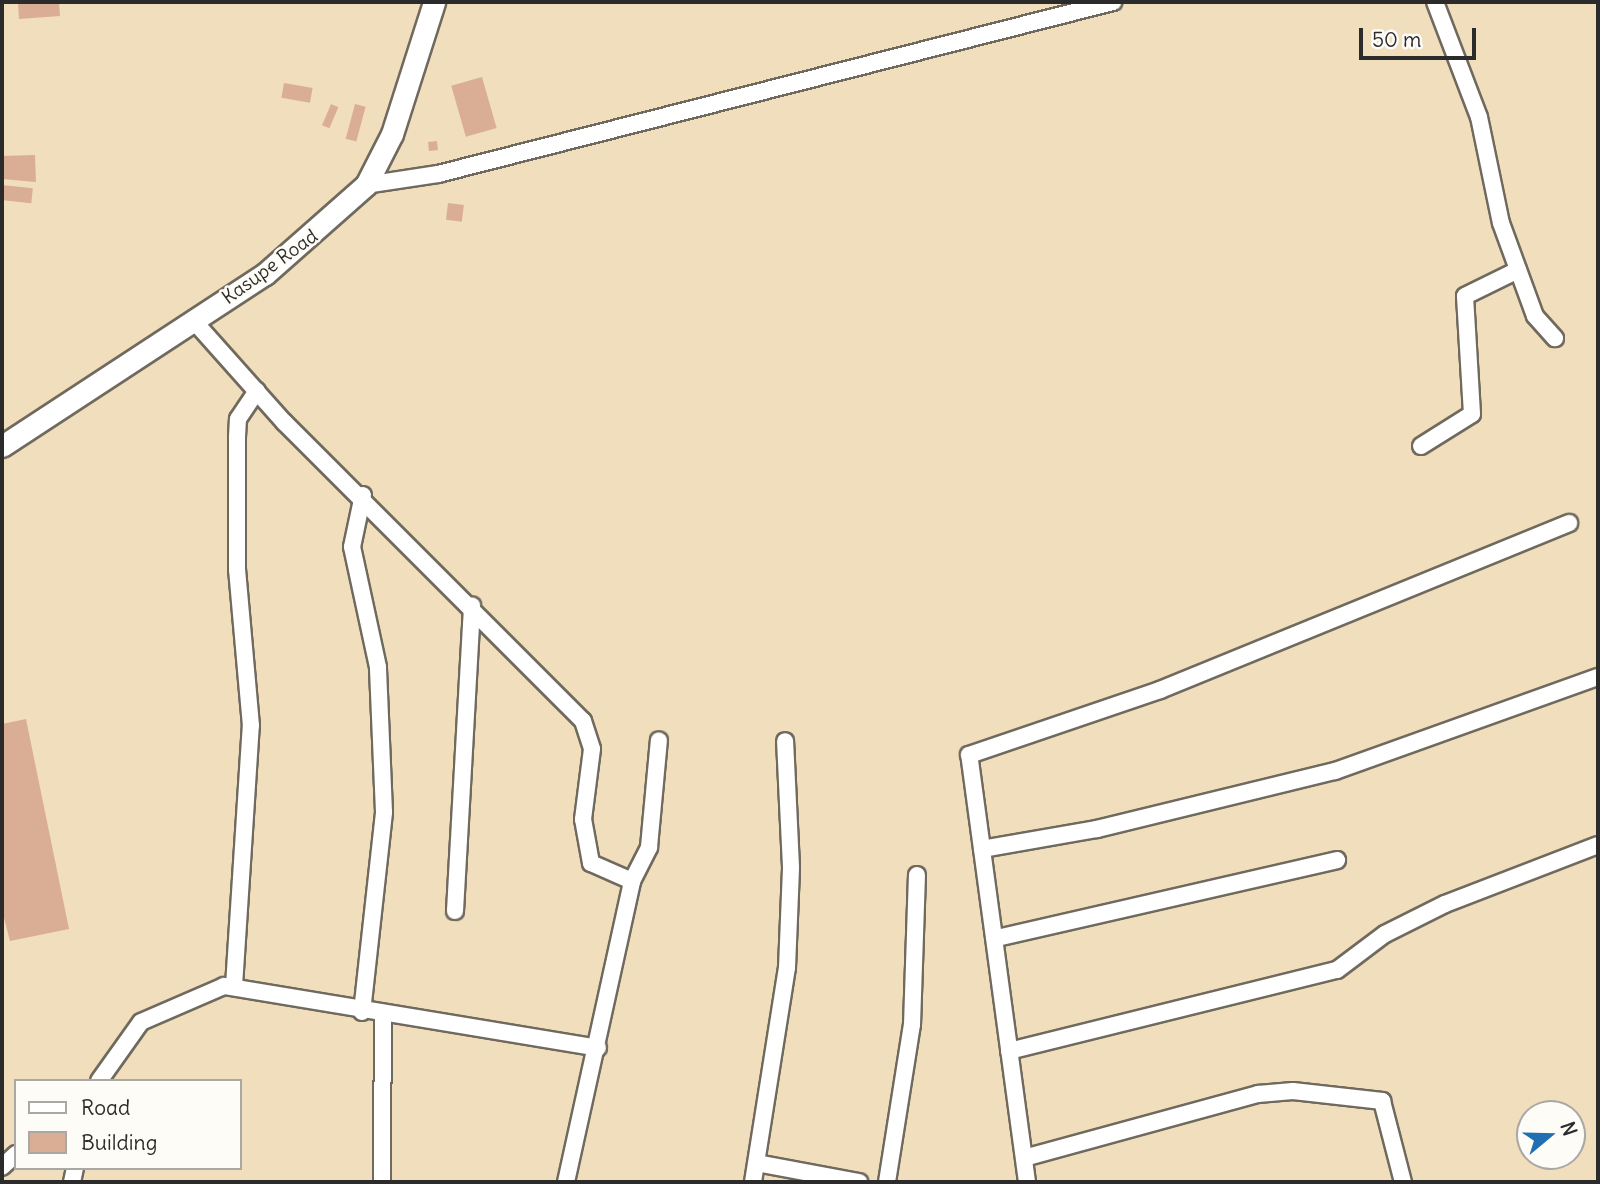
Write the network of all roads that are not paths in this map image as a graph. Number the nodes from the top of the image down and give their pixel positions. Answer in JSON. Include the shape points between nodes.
{"nodes":[{"id":1,"x":433,"y":2,"type":"edge"},
{"id":2,"x":1114,"y":2,"type":"edge"},
{"id":3,"x":1435,"y":2,"type":"edge"},
{"id":4,"x":366,"y":185,"type":"junction"},
{"id":5,"x":1518,"y":270,"type":"junction"},
{"id":6,"x":193,"y":320,"type":"junction"},
{"id":7,"x":1555,"y":338,"type":"dead end"},
{"id":8,"x":257,"y":391,"type":"junction"},
{"id":9,"x":2,"y":446,"type":"edge"},
{"id":10,"x":1421,"y":446,"type":"dead end"},
{"id":11,"x":363,"y":495,"type":"junction"},
{"id":12,"x":1569,"y":523,"type":"dead end"},
{"id":13,"x":472,"y":605,"type":"junction"},
{"id":14,"x":1598,"y":677,"type":"edge"},
{"id":15,"x":659,"y":740,"type":"dead end"},
{"id":16,"x":785,"y":741,"type":"dead end"},
{"id":17,"x":1598,"y":845,"type":"edge"},
{"id":18,"x":982,"y":849,"type":"junction"},
{"id":19,"x":1337,"y":860,"type":"dead end"},
{"id":20,"x":917,"y":875,"type":"dead end"},
{"id":21,"x":632,"y":881,"type":"junction"},
{"id":22,"x":455,"y":911,"type":"dead end"},
{"id":23,"x":997,"y":938,"type":"junction"},
{"id":24,"x":234,"y":986,"type":"junction"},
{"id":25,"x":362,"y":1012,"type":"junction"},
{"id":26,"x":383,"y":1014,"type":"junction"},
{"id":27,"x":598,"y":1048,"type":"junction"},
{"id":28,"x":1009,"y":1051,"type":"junction"},
{"id":29,"x":100,"y":1079,"type":"edge"},
{"id":30,"x":1024,"y":1158,"type":"junction"},
{"id":31,"x":757,"y":1163,"type":"junction"},
{"id":32,"x":382,"y":1182,"type":"edge"},
{"id":33,"x":566,"y":1182,"type":"edge"},
{"id":34,"x":753,"y":1182,"type":"edge"},
{"id":35,"x":859,"y":1182,"type":"edge"},
{"id":36,"x":887,"y":1182,"type":"edge"},
{"id":37,"x":1027,"y":1182,"type":"edge"},
{"id":38,"x":1403,"y":1182,"type":"edge"}],
"edges":[{"from":1,"to":4,"type":"street","name":"Kasupe Road","via":[[392,134]]},
{"from":2,"to":4,"type":"street","via":[[438,173]]},
{"from":3,"to":5,"type":"street","via":[[1479,117],[1501,223]]},
{"from":4,"to":6,"type":"street","name":"Kasupe Road","via":[[293,254]]},
{"from":5,"to":7,"type":"street","via":[[1535,316]]},
{"from":5,"to":10,"type":"street","via":[[1465,296],[1472,414]]},
{"from":6,"to":8,"type":"street"},
{"from":6,"to":9,"type":"street","name":"Kasupe Road"},
{"from":8,"to":11,"type":"street"},
{"from":8,"to":24,"type":"street","via":[[238,419],[237,437],[237,570],[251,726]]},
{"from":11,"to":13,"type":"street"},
{"from":11,"to":25,"type":"street","via":[[352,547],[378,667],[384,812]]},
{"from":12,"to":18,"type":"street","via":[[1160,690],[972,752],[966,762]]},
{"from":13,"to":21,"type":"street","via":[[588,728],[593,776],[583,819],[591,863]]},
{"from":13,"to":22,"type":"street"},
{"from":14,"to":18,"type":"street","via":[[1335,771],[1097,829]]},
{"from":15,"to":21,"type":"street","via":[[649,847]]},
{"from":16,"to":31,"type":"street","via":[[791,867],[787,968]]},
{"from":17,"to":28,"type":"street","via":[[1445,904],[1385,934],[1337,970]]},
{"from":18,"to":23,"type":"street"},
{"from":19,"to":23,"type":"street"},
{"from":20,"to":36,"type":"street","via":[[912,1025]]},
{"from":21,"to":27,"type":"street"},
{"from":23,"to":28,"type":"street"},
{"from":24,"to":25,"type":"street"},
{"from":24,"to":29,"type":"street","via":[[212,989],[141,1022]]},
{"from":25,"to":26,"type":"street"},
{"from":26,"to":27,"type":"street"},
{"from":26,"to":32,"type":"street"},
{"from":27,"to":33,"type":"street"},
{"from":28,"to":30,"type":"street"},
{"from":30,"to":37,"type":"street"},
{"from":30,"to":38,"type":"street","via":[[1258,1094],[1293,1091],[1381,1101]]},
{"from":31,"to":34,"type":"street"},
{"from":31,"to":35,"type":"street"}]}
